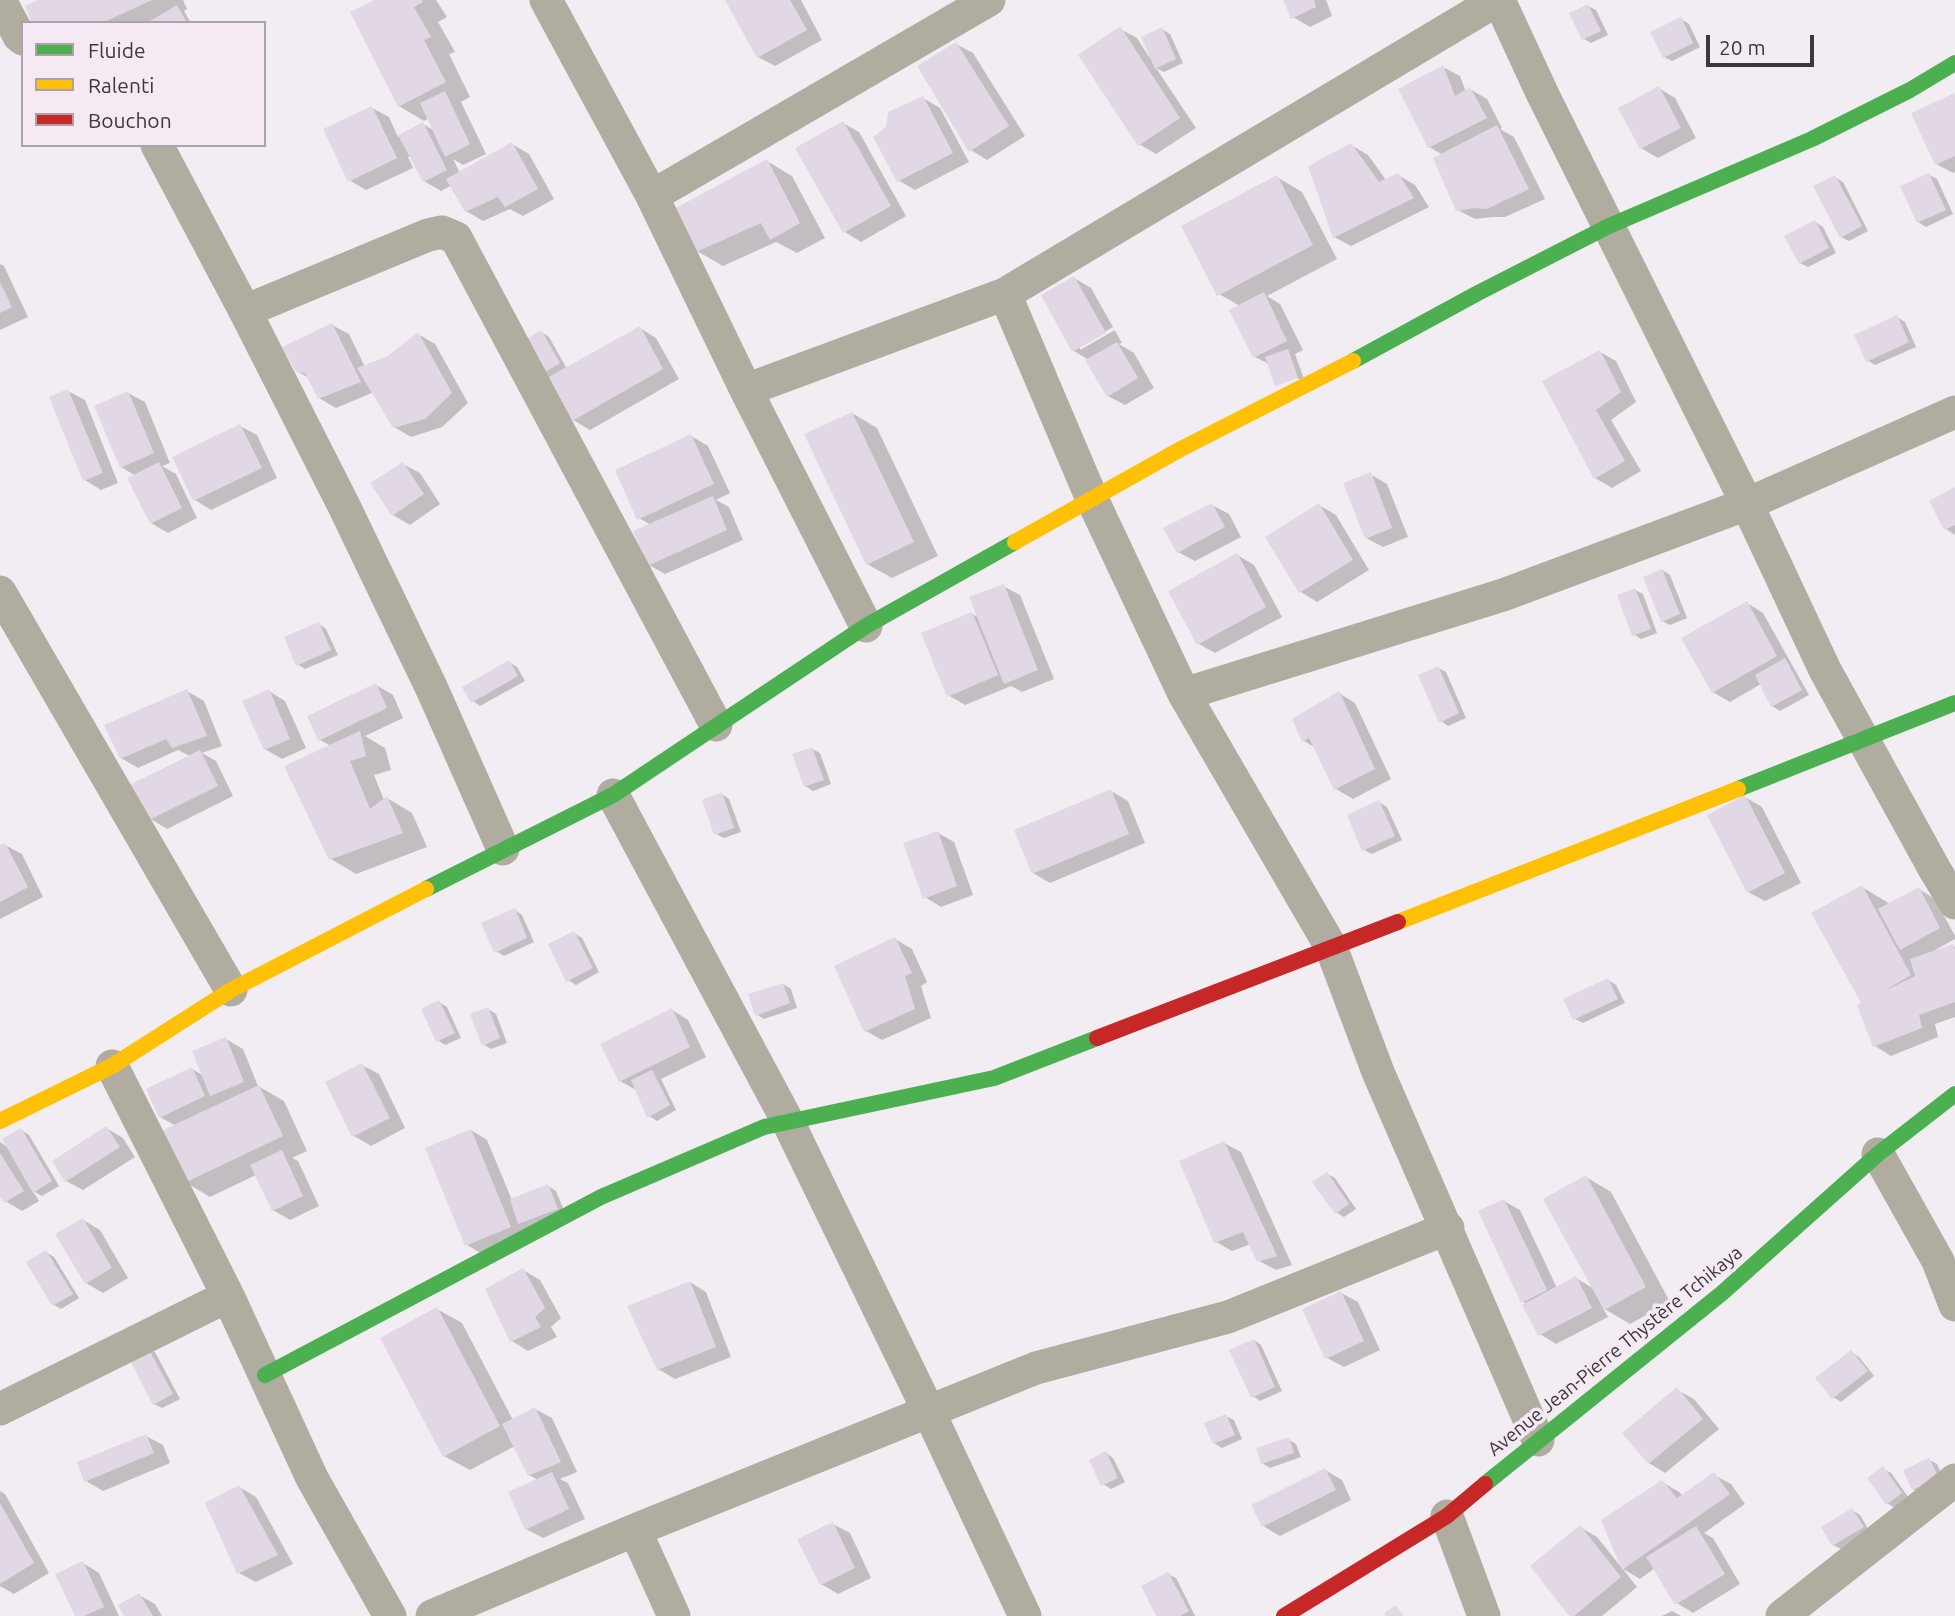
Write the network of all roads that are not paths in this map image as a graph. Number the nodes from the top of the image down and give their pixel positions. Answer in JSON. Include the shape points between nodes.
{"nodes":[{"id":1,"x":0,"y":0,"type":"edge"},
{"id":2,"x":546,"y":0,"type":"edge"},
{"id":3,"x":989,"y":0,"type":"edge"},
{"id":4,"x":1498,"y":0,"type":"edge"},
{"id":5,"x":21,"y":38,"type":"edge"},
{"id":6,"x":1955,"y":63,"type":"edge"},
{"id":7,"x":157,"y":147,"type":"edge"},
{"id":8,"x":652,"y":196,"type":"junction"},
{"id":9,"x":1609,"y":226,"type":"junction"},
{"id":10,"x":1005,"y":294,"type":"junction"},
{"id":11,"x":245,"y":311,"type":"junction"},
{"id":12,"x":746,"y":390,"type":"junction"},
{"id":13,"x":1955,"y":412,"type":"edge"},
{"id":14,"x":1092,"y":499,"type":"junction"},
{"id":15,"x":1747,"y":504,"type":"junction"},
{"id":16,"x":0,"y":592,"type":"edge"},
{"id":17,"x":866,"y":626,"type":"junction"},
{"id":18,"x":1184,"y":694,"type":"junction"},
{"id":19,"x":1955,"y":703,"type":"edge"},
{"id":20,"x":716,"y":725,"type":"junction"},
{"id":21,"x":1865,"y":741,"type":"junction"},
{"id":22,"x":613,"y":795,"type":"junction"},
{"id":23,"x":503,"y":849,"type":"junction"},
{"id":24,"x":1955,"y":903,"type":"edge"},
{"id":25,"x":1331,"y":947,"type":"junction"},
{"id":26,"x":231,"y":990,"type":"junction"},
{"id":27,"x":112,"y":1066,"type":"junction"},
{"id":28,"x":1955,"y":1094,"type":"edge"},
{"id":29,"x":0,"y":1121,"type":"edge"},
{"id":30,"x":788,"y":1122,"type":"junction"},
{"id":31,"x":1878,"y":1154,"type":"junction"},
{"id":32,"x":1448,"y":1228,"type":"junction"},
{"id":33,"x":228,"y":1296,"type":"junction"},
{"id":34,"x":1955,"y":1305,"type":"edge"},
{"id":35,"x":265,"y":1375,"type":"junction"},
{"id":36,"x":0,"y":1409,"type":"edge"},
{"id":37,"x":929,"y":1412,"type":"junction"},
{"id":38,"x":1538,"y":1440,"type":"junction"},
{"id":39,"x":1955,"y":1480,"type":"edge"},
{"id":40,"x":1447,"y":1516,"type":"junction"},
{"id":41,"x":635,"y":1530,"type":"junction"},
{"id":42,"x":390,"y":1616,"type":"edge"},
{"id":43,"x":432,"y":1616,"type":"edge"},
{"id":44,"x":674,"y":1616,"type":"edge"},
{"id":45,"x":1025,"y":1616,"type":"edge"},
{"id":46,"x":1284,"y":1616,"type":"edge"},
{"id":47,"x":1484,"y":1616,"type":"edge"},
{"id":48,"x":1782,"y":1616,"type":"edge"}],
"edges":[{"from":1,"to":5,"type":"street"},
{"from":2,"to":8,"type":"street"},
{"from":3,"to":8,"type":"street"},
{"from":4,"to":9,"type":"street"},
{"from":4,"to":10,"type":"street"},
{"from":6,"to":9,"type":"street","via":[[1812,139]]},
{"from":7,"to":11,"type":"street"},
{"from":8,"to":12,"type":"street"},
{"from":9,"to":14,"type":"street"},
{"from":9,"to":15,"type":"street"},
{"from":10,"to":12,"type":"street"},
{"from":10,"to":14,"type":"street"},
{"from":11,"to":20,"type":"street","via":[[428,235],[442,232],[456,238]]},
{"from":11,"to":23,"type":"street","via":[[432,689]]},
{"from":12,"to":17,"type":"street"},
{"from":13,"to":15,"type":"street"},
{"from":14,"to":17,"type":"street"},
{"from":14,"to":18,"type":"street"},
{"from":15,"to":18,"type":"street","via":[[1503,595]]},
{"from":15,"to":21,"type":"street","via":[[1825,670]]},
{"from":16,"to":26,"type":"street"},
{"from":17,"to":20,"type":"street"},
{"from":18,"to":25,"type":"street"},
{"from":19,"to":21,"type":"street"},
{"from":20,"to":22,"type":"street"},
{"from":21,"to":24,"type":"street"},
{"from":21,"to":25,"type":"street"},
{"from":22,"to":23,"type":"street"},
{"from":22,"to":30,"type":"street"},
{"from":23,"to":26,"type":"street"},
{"from":25,"to":30,"type":"street","via":[[994,1078]]},
{"from":25,"to":32,"type":"street","via":[[1378,1072]]},
{"from":26,"to":27,"type":"street"},
{"from":27,"to":29,"type":"street"},
{"from":27,"to":33,"type":"street"},
{"from":28,"to":31,"type":"street","name":"Avenue Jean-Pierre Thystère Tchikaya"},
{"from":30,"to":35,"type":"street","via":[[764,1127],[601,1197]]},
{"from":30,"to":37,"type":"street"},
{"from":31,"to":34,"type":"street","via":[[1938,1261]]},
{"from":31,"to":38,"type":"street","name":"Avenue Jean-Pierre Thystère Tchikaya","via":[[1721,1294]]},
{"from":32,"to":37,"type":"street","via":[[1228,1317],[1036,1368]]},
{"from":32,"to":38,"type":"street"},
{"from":33,"to":35,"type":"street"},
{"from":33,"to":36,"type":"street"},
{"from":35,"to":42,"type":"street","via":[[312,1478]]},
{"from":37,"to":41,"type":"street"},
{"from":37,"to":45,"type":"street"},
{"from":38,"to":40,"type":"street","name":"Avenue Jean-Pierre Thystère Tchikaya"},
{"from":39,"to":48,"type":"street"},
{"from":40,"to":46,"type":"street","name":"Avenue Jean-Pierre Thystère Tchikaya"},
{"from":40,"to":47,"type":"street"},
{"from":41,"to":43,"type":"street"},
{"from":41,"to":44,"type":"street"}]}
